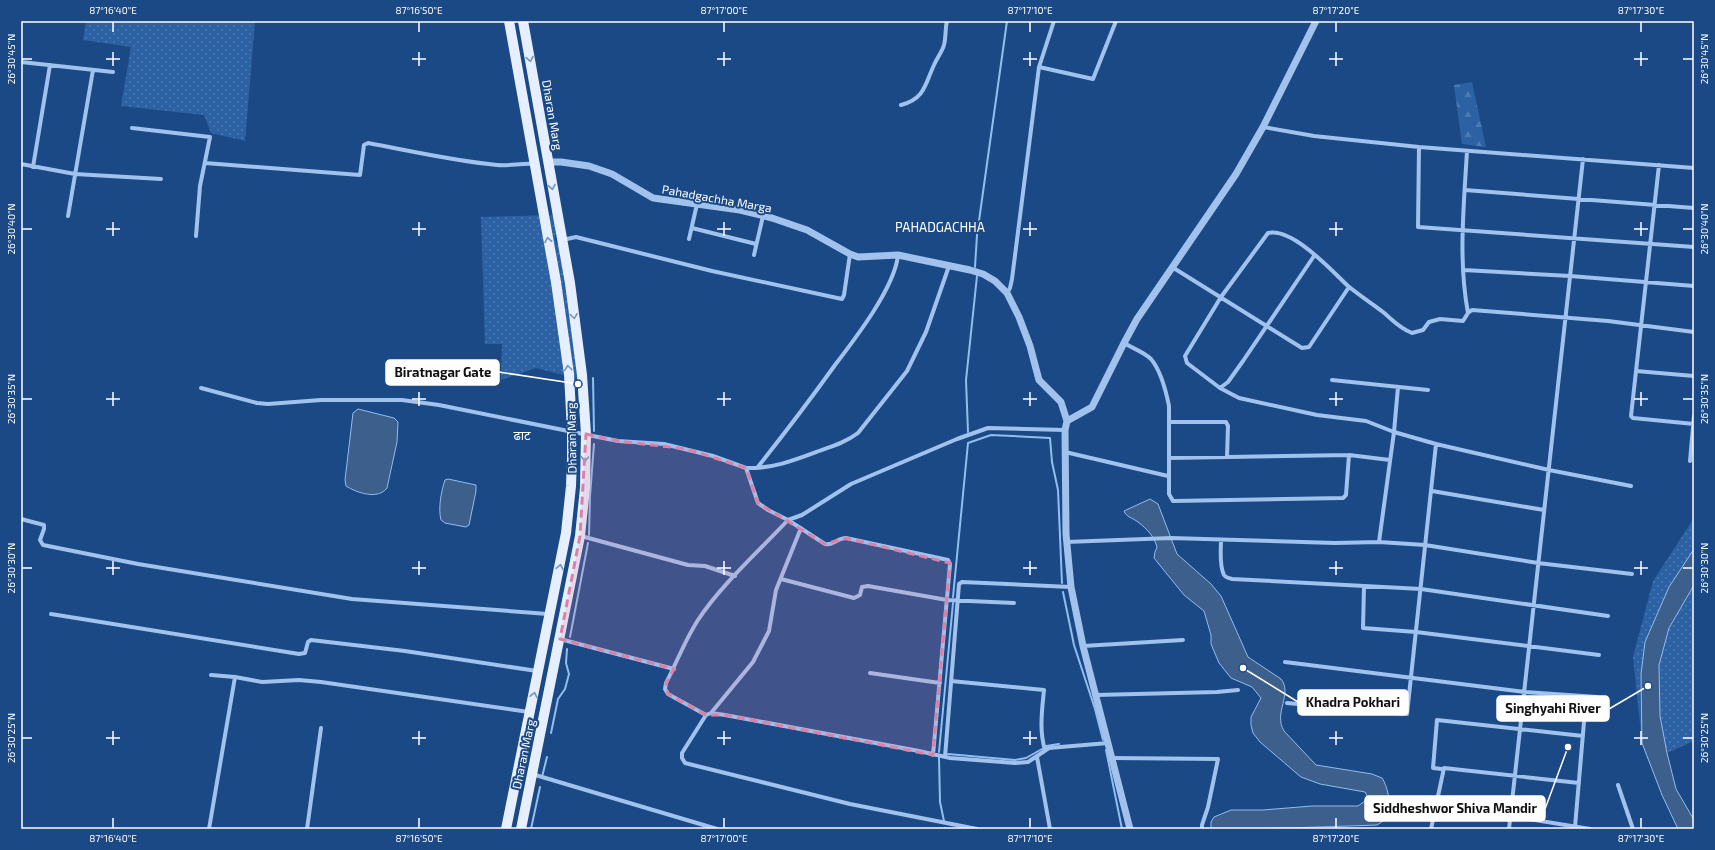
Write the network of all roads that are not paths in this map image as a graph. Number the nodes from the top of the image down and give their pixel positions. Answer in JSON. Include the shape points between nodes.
{"nodes":[{"id":1,"x":509,"y":21,"type":"edge"},
{"id":2,"x":523,"y":21,"type":"edge"},
{"id":3,"x":947,"y":21,"type":"edge"},
{"id":4,"x":1054,"y":21,"type":"edge"},
{"id":5,"x":1116,"y":21,"type":"edge"},
{"id":6,"x":1314,"y":22,"type":"edge"},
{"id":7,"x":21,"y":62,"type":"edge"},
{"id":8,"x":50,"y":65,"type":"junction"},
{"id":9,"x":1038,"y":67,"type":"junction"},
{"id":10,"x":93,"y":70,"type":"junction"},
{"id":11,"x":113,"y":72,"type":"dead end"},
{"id":12,"x":901,"y":105,"type":"dead end"},
{"id":13,"x":1263,"y":127,"type":"junction"},
{"id":14,"x":132,"y":128,"type":"dead end"},
{"id":15,"x":1419,"y":147,"type":"junction"},
{"id":16,"x":1467,"y":151,"type":"junction"},
{"id":17,"x":1583,"y":159,"type":"junction"},
{"id":18,"x":205,"y":163,"type":"junction"},
{"id":19,"x":21,"y":164,"type":"edge"},
{"id":20,"x":534,"y":164,"type":"junction"},
{"id":21,"x":548,"y":164,"type":"junction"},
{"id":22,"x":1659,"y":165,"type":"junction"},
{"id":23,"x":33,"y":167,"type":"junction"},
{"id":24,"x":1694,"y":168,"type":"edge"},
{"id":25,"x":75,"y":174,"type":"junction"},
{"id":26,"x":161,"y":179,"type":"dead end"},
{"id":27,"x":1464,"y":190,"type":"junction"},
{"id":28,"x":1579,"y":198,"type":"junction"},
{"id":29,"x":697,"y":204,"type":"junction"},
{"id":30,"x":1655,"y":204,"type":"junction"},
{"id":31,"x":1694,"y":208,"type":"edge"},
{"id":32,"x":68,"y":216,"type":"dead end"},
{"id":33,"x":763,"y":216,"type":"junction"},
{"id":34,"x":692,"y":228,"type":"junction"},
{"id":35,"x":1463,"y":230,"type":"junction"},
{"id":36,"x":196,"y":236,"type":"dead end"},
{"id":37,"x":1575,"y":238,"type":"junction"},
{"id":38,"x":689,"y":239,"type":"dead end"},
{"id":39,"x":562,"y":240,"type":"junction"},
{"id":40,"x":756,"y":244,"type":"junction"},
{"id":41,"x":1651,"y":244,"type":"junction"},
{"id":42,"x":1694,"y":248,"type":"edge"},
{"id":43,"x":850,"y":254,"type":"junction"},
{"id":44,"x":754,"y":255,"type":"dead end"},
{"id":45,"x":898,"y":255,"type":"junction"},
{"id":46,"x":1314,"y":256,"type":"junction"},
{"id":47,"x":949,"y":266,"type":"junction"},
{"id":48,"x":1172,"y":266,"type":"junction"},
{"id":49,"x":1464,"y":270,"type":"junction"},
{"id":50,"x":1570,"y":276,"type":"junction"},
{"id":51,"x":1646,"y":282,"type":"junction"},
{"id":52,"x":1694,"y":286,"type":"edge"},
{"id":53,"x":1349,"y":287,"type":"junction"},
{"id":54,"x":1007,"y":293,"type":"junction"},
{"id":55,"x":1221,"y":297,"type":"junction"},
{"id":56,"x":1468,"y":313,"type":"junction"},
{"id":57,"x":1566,"y":319,"type":"junction"},
{"id":58,"x":1267,"y":326,"type":"junction"},
{"id":59,"x":1642,"y":326,"type":"junction"},
{"id":60,"x":1694,"y":332,"type":"edge"},
{"id":61,"x":1124,"y":342,"type":"junction"},
{"id":62,"x":1636,"y":371,"type":"junction"},
{"id":63,"x":1694,"y":376,"type":"edge"},
{"id":64,"x":1332,"y":380,"type":"dead end"},
{"id":65,"x":1398,"y":387,"type":"junction"},
{"id":66,"x":201,"y":388,"type":"dead end"},
{"id":67,"x":1220,"y":388,"type":"junction"},
{"id":68,"x":1428,"y":390,"type":"dead end"},
{"id":69,"x":1694,"y":416,"type":"edge"},
{"id":70,"x":1067,"y":421,"type":"junction"},
{"id":71,"x":1169,"y":422,"type":"junction"},
{"id":72,"x":1694,"y":424,"type":"edge"},
{"id":73,"x":1065,"y":430,"type":"junction"},
{"id":74,"x":572,"y":431,"type":"junction"},
{"id":75,"x":1394,"y":432,"type":"junction"},
{"id":76,"x":586,"y":434,"type":"junction"},
{"id":77,"x":1436,"y":444,"type":"junction"},
{"id":78,"x":1065,"y":452,"type":"junction"},
{"id":79,"x":1349,"y":455,"type":"junction"},
{"id":80,"x":1228,"y":457,"type":"junction"},
{"id":81,"x":1169,"y":458,"type":"junction"},
{"id":82,"x":1390,"y":460,"type":"junction"},
{"id":83,"x":1690,"y":461,"type":"dead end"},
{"id":84,"x":746,"y":468,"type":"junction"},
{"id":85,"x":757,"y":468,"type":"junction"},
{"id":86,"x":1549,"y":470,"type":"junction"},
{"id":87,"x":1168,"y":476,"type":"junction"},
{"id":88,"x":1631,"y":486,"type":"dead end"},
{"id":89,"x":1432,"y":491,"type":"junction"},
{"id":90,"x":1544,"y":510,"type":"junction"},
{"id":91,"x":21,"y":519,"type":"edge"},
{"id":92,"x":788,"y":520,"type":"junction"},
{"id":93,"x":801,"y":528,"type":"junction"},
{"id":94,"x":580,"y":536,"type":"junction"},
{"id":95,"x":1221,"y":540,"type":"junction"},
{"id":96,"x":1066,"y":542,"type":"junction"},
{"id":97,"x":1379,"y":542,"type":"junction"},
{"id":98,"x":1426,"y":545,"type":"junction"},
{"id":99,"x":1538,"y":563,"type":"junction"},
{"id":100,"x":1632,"y":574,"type":"dead end"},
{"id":101,"x":735,"y":576,"type":"junction"},
{"id":102,"x":781,"y":579,"type":"junction"},
{"id":103,"x":1070,"y":587,"type":"junction"},
{"id":104,"x":1364,"y":587,"type":"junction"},
{"id":105,"x":1421,"y":589,"type":"junction"},
{"id":106,"x":947,"y":600,"type":"junction"},
{"id":107,"x":957,"y":600,"type":"junction"},
{"id":108,"x":1014,"y":603,"type":"dead end"},
{"id":109,"x":1534,"y":605,"type":"junction"},
{"id":110,"x":50,"y":614,"type":"dead end"},
{"id":111,"x":551,"y":614,"type":"junction"},
{"id":112,"x":1608,"y":616,"type":"dead end"},
{"id":113,"x":1416,"y":632,"type":"junction"},
{"id":114,"x":560,"y":639,"type":"junction"},
{"id":115,"x":1184,"y":640,"type":"dead end"},
{"id":116,"x":1083,"y":646,"type":"junction"},
{"id":117,"x":1530,"y":646,"type":"junction"},
{"id":118,"x":1599,"y":655,"type":"dead end"},
{"id":119,"x":1286,"y":662,"type":"dead end"},
{"id":120,"x":674,"y":669,"type":"junction"},
{"id":121,"x":539,"y":671,"type":"junction"},
{"id":122,"x":870,"y":673,"type":"dead end"},
{"id":123,"x":211,"y":675,"type":"dead end"},
{"id":124,"x":235,"y":677,"type":"junction"},
{"id":125,"x":1411,"y":677,"type":"junction"},
{"id":126,"x":951,"y":681,"type":"junction"},
{"id":127,"x":940,"y":683,"type":"junction"},
{"id":128,"x":1238,"y":690,"type":"dead end"},
{"id":129,"x":1525,"y":692,"type":"junction"},
{"id":130,"x":1096,"y":695,"type":"junction"},
{"id":131,"x":1597,"y":698,"type":"dead end"},
{"id":132,"x":1287,"y":703,"type":"dead end"},
{"id":133,"x":531,"y":713,"type":"junction"},
{"id":134,"x":711,"y":713,"type":"junction"},
{"id":135,"x":706,"y":715,"type":"junction"},
{"id":136,"x":1584,"y":722,"type":"dead end"},
{"id":137,"x":321,"y":728,"type":"dead end"},
{"id":138,"x":1520,"y":730,"type":"junction"},
{"id":139,"x":1583,"y":736,"type":"junction"},
{"id":140,"x":1108,"y":742,"type":"junction"},
{"id":141,"x":1045,"y":750,"type":"junction"},
{"id":142,"x":933,"y":755,"type":"junction"},
{"id":143,"x":945,"y":757,"type":"junction"},
{"id":144,"x":1037,"y":757,"type":"junction"},
{"id":145,"x":1112,"y":758,"type":"junction"},
{"id":146,"x":1442,"y":769,"type":"junction"},
{"id":147,"x":532,"y":774,"type":"junction"},
{"id":148,"x":1515,"y":776,"type":"junction"},
{"id":149,"x":1579,"y":783,"type":"junction"},
{"id":150,"x":1618,"y":785,"type":"dead end"},
{"id":151,"x":1436,"y":804,"type":"junction"},
{"id":152,"x":1510,"y":816,"type":"junction"},
{"id":153,"x":1575,"y":827,"type":"junction"},
{"id":154,"x":209,"y":829,"type":"edge"},
{"id":155,"x":308,"y":829,"type":"edge"},
{"id":156,"x":506,"y":829,"type":"edge"},
{"id":157,"x":520,"y":829,"type":"edge"},
{"id":158,"x":717,"y":829,"type":"edge"},
{"id":159,"x":977,"y":829,"type":"edge"},
{"id":160,"x":1050,"y":829,"type":"edge"},
{"id":161,"x":1130,"y":829,"type":"edge"},
{"id":162,"x":1202,"y":829,"type":"edge"},
{"id":163,"x":1431,"y":829,"type":"edge"},
{"id":164,"x":1509,"y":829,"type":"edge"},
{"id":165,"x":1590,"y":829,"type":"edge"},
{"id":166,"x":1633,"y":829,"type":"edge"}],
"edges":[{"from":1,"to":20,"type":"main road","name":"Dharan Marg"},
{"from":2,"to":21,"type":"main road","name":"Dharan Marg","one_way":true},
{"from":3,"to":12,"type":"street","via":[[944,44],[926,87],[909,103]]},
{"from":4,"to":9,"type":"street"},
{"from":5,"to":9,"type":"street","via":[[1093,79]]},
{"from":6,"to":13,"type":"street"},
{"from":7,"to":8,"type":"street"},
{"from":8,"to":10,"type":"street"},
{"from":8,"to":23,"type":"street"},
{"from":9,"to":54,"type":"street","via":[[1012,279]]},
{"from":10,"to":11,"type":"street"},
{"from":10,"to":25,"type":"street"},
{"from":13,"to":15,"type":"street","via":[[1307,135]]},
{"from":13,"to":48,"type":"street","via":[[1228,187]]},
{"from":14,"to":18,"type":"street","via":[[210,137]]},
{"from":15,"to":16,"type":"street"},
{"from":15,"to":35,"type":"street","via":[[1418,227]]},
{"from":16,"to":17,"type":"street"},
{"from":16,"to":27,"type":"street"},
{"from":17,"to":22,"type":"street"},
{"from":17,"to":28,"type":"street"},
{"from":18,"to":20,"type":"street","via":[[360,175],[364,145],[368,144],[488,164]]},
{"from":18,"to":36,"type":"street","via":[[200,186]]},
{"from":19,"to":23,"type":"street"},
{"from":74,"to":20,"type":"main road","name":"Dharan Marg","one_way":true,"via":[[569,374]]},
{"from":21,"to":29,"type":"street","name":"Pahadgachha Marga","via":[[561,162],[589,166],[612,174],[652,198]]},
{"from":21,"to":39,"type":"main road","name":"Dharan Marg","one_way":true},
{"from":22,"to":24,"type":"street"},
{"from":22,"to":30,"type":"street"},
{"from":23,"to":25,"type":"street"},
{"from":25,"to":26,"type":"street"},
{"from":25,"to":32,"type":"street"},
{"from":27,"to":28,"type":"street"},
{"from":27,"to":35,"type":"street"},
{"from":28,"to":30,"type":"street"},
{"from":28,"to":37,"type":"street"},
{"from":29,"to":33,"type":"street","name":"Pahadgachha Marga"},
{"from":29,"to":34,"type":"street"},
{"from":30,"to":31,"type":"street"},
{"from":30,"to":41,"type":"street"},
{"from":33,"to":40,"type":"street"},
{"from":33,"to":43,"type":"street","name":"Pahadgachha Marga","via":[[807,230]]},
{"from":34,"to":38,"type":"street"},
{"from":34,"to":40,"type":"street"},
{"from":35,"to":37,"type":"street"},
{"from":35,"to":49,"type":"street"},
{"from":37,"to":41,"type":"street"},
{"from":37,"to":50,"type":"street"},
{"from":39,"to":43,"type":"street","via":[[576,237],[712,271],[842,299]]},
{"from":39,"to":76,"type":"main road","name":"Dharan Marg","one_way":true,"via":[[582,375]]},
{"from":40,"to":44,"type":"street"},
{"from":41,"to":42,"type":"street"},
{"from":41,"to":51,"type":"street"},
{"from":43,"to":45,"type":"street","name":"Pahadgachha Marga"},
{"from":45,"to":47,"type":"street","name":"Pahadgachha Marga"},
{"from":45,"to":85,"type":"street","via":[[890,282],[865,325]]},
{"from":46,"to":53,"type":"street"},
{"from":46,"to":55,"type":"street","via":[[1302,245],[1283,234],[1268,233]]},
{"from":46,"to":58,"type":"street"},
{"from":47,"to":54,"type":"street","name":"Pahadgachha Marga","via":[[984,274]]},
{"from":47,"to":85,"type":"street","via":[[926,332],[907,371],[858,433],[849,440],[792,460]]},
{"from":48,"to":55,"type":"street"},
{"from":48,"to":61,"type":"street"},
{"from":49,"to":50,"type":"street"},
{"from":49,"to":56,"type":"street"},
{"from":50,"to":51,"type":"street"},
{"from":50,"to":57,"type":"street"},
{"from":51,"to":52,"type":"street"},
{"from":51,"to":59,"type":"street"},
{"from":53,"to":56,"type":"street","via":[[1401,328],[1412,333],[1423,330],[1429,322],[1440,319],[1463,321]]},
{"from":53,"to":58,"type":"street","via":[[1310,347],[1302,348]]},
{"from":54,"to":70,"type":"street","name":"Pahadgachha Marga","via":[[1030,346],[1039,380],[1061,402]]},
{"from":55,"to":58,"type":"street"},
{"from":55,"to":67,"type":"street","via":[[1185,356],[1187,363]]},
{"from":56,"to":57,"type":"street","via":[[1479,310]]},
{"from":57,"to":59,"type":"street"},
{"from":57,"to":86,"type":"street"},
{"from":58,"to":67,"type":"street","via":[[1228,382]]},
{"from":59,"to":60,"type":"street"},
{"from":59,"to":62,"type":"street"},
{"from":61,"to":70,"type":"street","via":[[1092,407]]},
{"from":61,"to":71,"type":"street","via":[[1154,363],[1167,396]]},
{"from":62,"to":63,"type":"street"},
{"from":62,"to":72,"type":"street","via":[[1632,418]]},
{"from":64,"to":65,"type":"street"},
{"from":65,"to":68,"type":"street"},
{"from":65,"to":75,"type":"street"},
{"from":66,"to":74,"type":"street","via":[[268,404],[321,400],[402,400]]},
{"from":67,"to":75,"type":"street","via":[[1239,398],[1317,415],[1366,421]]},
{"from":69,"to":72,"type":"street"},
{"from":70,"to":73,"type":"street"},
{"from":71,"to":80,"type":"street","via":[[1226,422]]},
{"from":71,"to":81,"type":"street"},
{"from":72,"to":83,"type":"street"},
{"from":73,"to":78,"type":"street"},
{"from":73,"to":92,"type":"street","via":[[988,428],[851,484],[802,515]]},
{"from":74,"to":76,"type":"street"},
{"from":111,"to":74,"type":"main road","name":"Dharan Marg","one_way":true,"via":[[566,533],[571,486]]},
{"from":75,"to":77,"type":"street"},
{"from":75,"to":82,"type":"street"},
{"from":76,"to":84,"type":"street","via":[[618,441],[664,444]]},
{"from":76,"to":94,"type":"main road","name":"Dharan Marg","one_way":true,"via":[[585,488]]},
{"from":77,"to":86,"type":"street"},
{"from":77,"to":89,"type":"street"},
{"from":78,"to":87,"type":"street"},
{"from":78,"to":96,"type":"street"},
{"from":79,"to":80,"type":"street"},
{"from":79,"to":82,"type":"street"},
{"from":79,"to":87,"type":"street","via":[[1346,495],[1343,498],[1173,501],[1169,497]]},
{"from":80,"to":81,"type":"street"},
{"from":81,"to":87,"type":"street"},
{"from":82,"to":97,"type":"street"},
{"from":84,"to":85,"type":"street"},
{"from":84,"to":92,"type":"street","via":[[758,502]]},
{"from":86,"to":88,"type":"street"},
{"from":86,"to":90,"type":"street"},
{"from":89,"to":90,"type":"street"},
{"from":89,"to":98,"type":"street"},
{"from":90,"to":99,"type":"street"},
{"from":91,"to":111,"type":"street","via":[[44,525],[40,540],[43,545],[138,564],[352,599]]},
{"from":92,"to":93,"type":"street"},
{"from":92,"to":101,"type":"street"},
{"from":93,"to":102,"type":"street"},
{"from":93,"to":106,"type":"street","via":[[828,545],[846,538],[948,560],[950,564]]},
{"from":94,"to":101,"type":"street","via":[[688,565],[705,566]]},
{"from":94,"to":114,"type":"main road","name":"Dharan Marg"},
{"from":95,"to":96,"type":"street","via":[[1153,538]]},
{"from":95,"to":97,"type":"street"},
{"from":95,"to":104,"type":"street","via":[[1224,575],[1227,578]]},
{"from":96,"to":103,"type":"street"},
{"from":97,"to":98,"type":"street"},
{"from":98,"to":99,"type":"street"},
{"from":98,"to":105,"type":"street"},
{"from":99,"to":100,"type":"street"},
{"from":99,"to":109,"type":"street"},
{"from":101,"to":120,"type":"street","via":[[699,618]]},
{"from":102,"to":106,"type":"street","via":[[854,598],[860,595],[862,587],[868,586]]},
{"from":102,"to":134,"type":"street","via":[[776,590],[768,631],[753,662]]},
{"from":103,"to":107,"type":"street","via":[[962,582],[959,584]]},
{"from":103,"to":116,"type":"street"},
{"from":104,"to":105,"type":"street"},
{"from":104,"to":113,"type":"street","via":[[1363,628]]},
{"from":105,"to":109,"type":"street"},
{"from":105,"to":113,"type":"street"},
{"from":106,"to":107,"type":"street"},
{"from":106,"to":127,"type":"street"},
{"from":107,"to":108,"type":"street"},
{"from":107,"to":126,"type":"street"},
{"from":109,"to":112,"type":"street"},
{"from":109,"to":117,"type":"street"},
{"from":110,"to":121,"type":"street","via":[[299,654],[305,653],[311,640],[405,650]]},
{"from":111,"to":121,"type":"main road","name":"Dharan Marg"},
{"from":113,"to":117,"type":"street"},
{"from":113,"to":125,"type":"street"},
{"from":114,"to":120,"type":"street"},
{"from":114,"to":147,"type":"main road","name":"Dharan Marg"},
{"from":115,"to":116,"type":"street"},
{"from":116,"to":130,"type":"street"},
{"from":117,"to":118,"type":"street"},
{"from":117,"to":129,"type":"street"},
{"from":119,"to":125,"type":"street"},
{"from":120,"to":135,"type":"street","via":[[666,683],[665,689],[668,694]]},
{"from":133,"to":121,"type":"main road","name":"Dharan Marg","one_way":true},
{"from":122,"to":127,"type":"street"},
{"from":123,"to":124,"type":"street"},
{"from":124,"to":133,"type":"street","via":[[262,682],[321,682]]},
{"from":124,"to":154,"type":"street"},
{"from":125,"to":129,"type":"street"},
{"from":125,"to":132,"type":"street","via":[[1407,714]]},
{"from":126,"to":141,"type":"street","via":[[1044,690],[1042,742]]},
{"from":126,"to":143,"type":"street"},
{"from":127,"to":142,"type":"street"},
{"from":128,"to":130,"type":"street"},
{"from":129,"to":131,"type":"street"},
{"from":129,"to":138,"type":"street"},
{"from":130,"to":140,"type":"street"},
{"from":133,"to":156,"type":"main road","name":"Dharan Marg"},
{"from":134,"to":135,"type":"street"},
{"from":134,"to":142,"type":"street"},
{"from":135,"to":159,"type":"street","via":[[682,753],[685,763],[850,804]]},
{"from":136,"to":139,"type":"street"},
{"from":137,"to":155,"type":"street"},
{"from":138,"to":139,"type":"street"},
{"from":138,"to":146,"type":"street","via":[[1437,720],[1433,768]]},
{"from":138,"to":148,"type":"street"},
{"from":139,"to":149,"type":"street"},
{"from":140,"to":141,"type":"street"},
{"from":140,"to":145,"type":"street"},
{"from":141,"to":144,"type":"street"},
{"from":142,"to":143,"type":"street"},
{"from":143,"to":144,"type":"street","via":[[1015,763],[1028,762]]},
{"from":144,"to":160,"type":"street"},
{"from":145,"to":161,"type":"street"},
{"from":145,"to":162,"type":"street","via":[[1218,759]]},
{"from":146,"to":148,"type":"street"},
{"from":146,"to":151,"type":"street"},
{"from":147,"to":157,"type":"main road","name":"Dharan Marg"},
{"from":147,"to":158,"type":"street"},
{"from":148,"to":149,"type":"street"},
{"from":148,"to":152,"type":"street"},
{"from":149,"to":153,"type":"street"},
{"from":150,"to":166,"type":"street"},
{"from":151,"to":152,"type":"street"},
{"from":151,"to":163,"type":"street"},
{"from":152,"to":153,"type":"street"},
{"from":152,"to":164,"type":"street"},
{"from":153,"to":165,"type":"street"}]}
